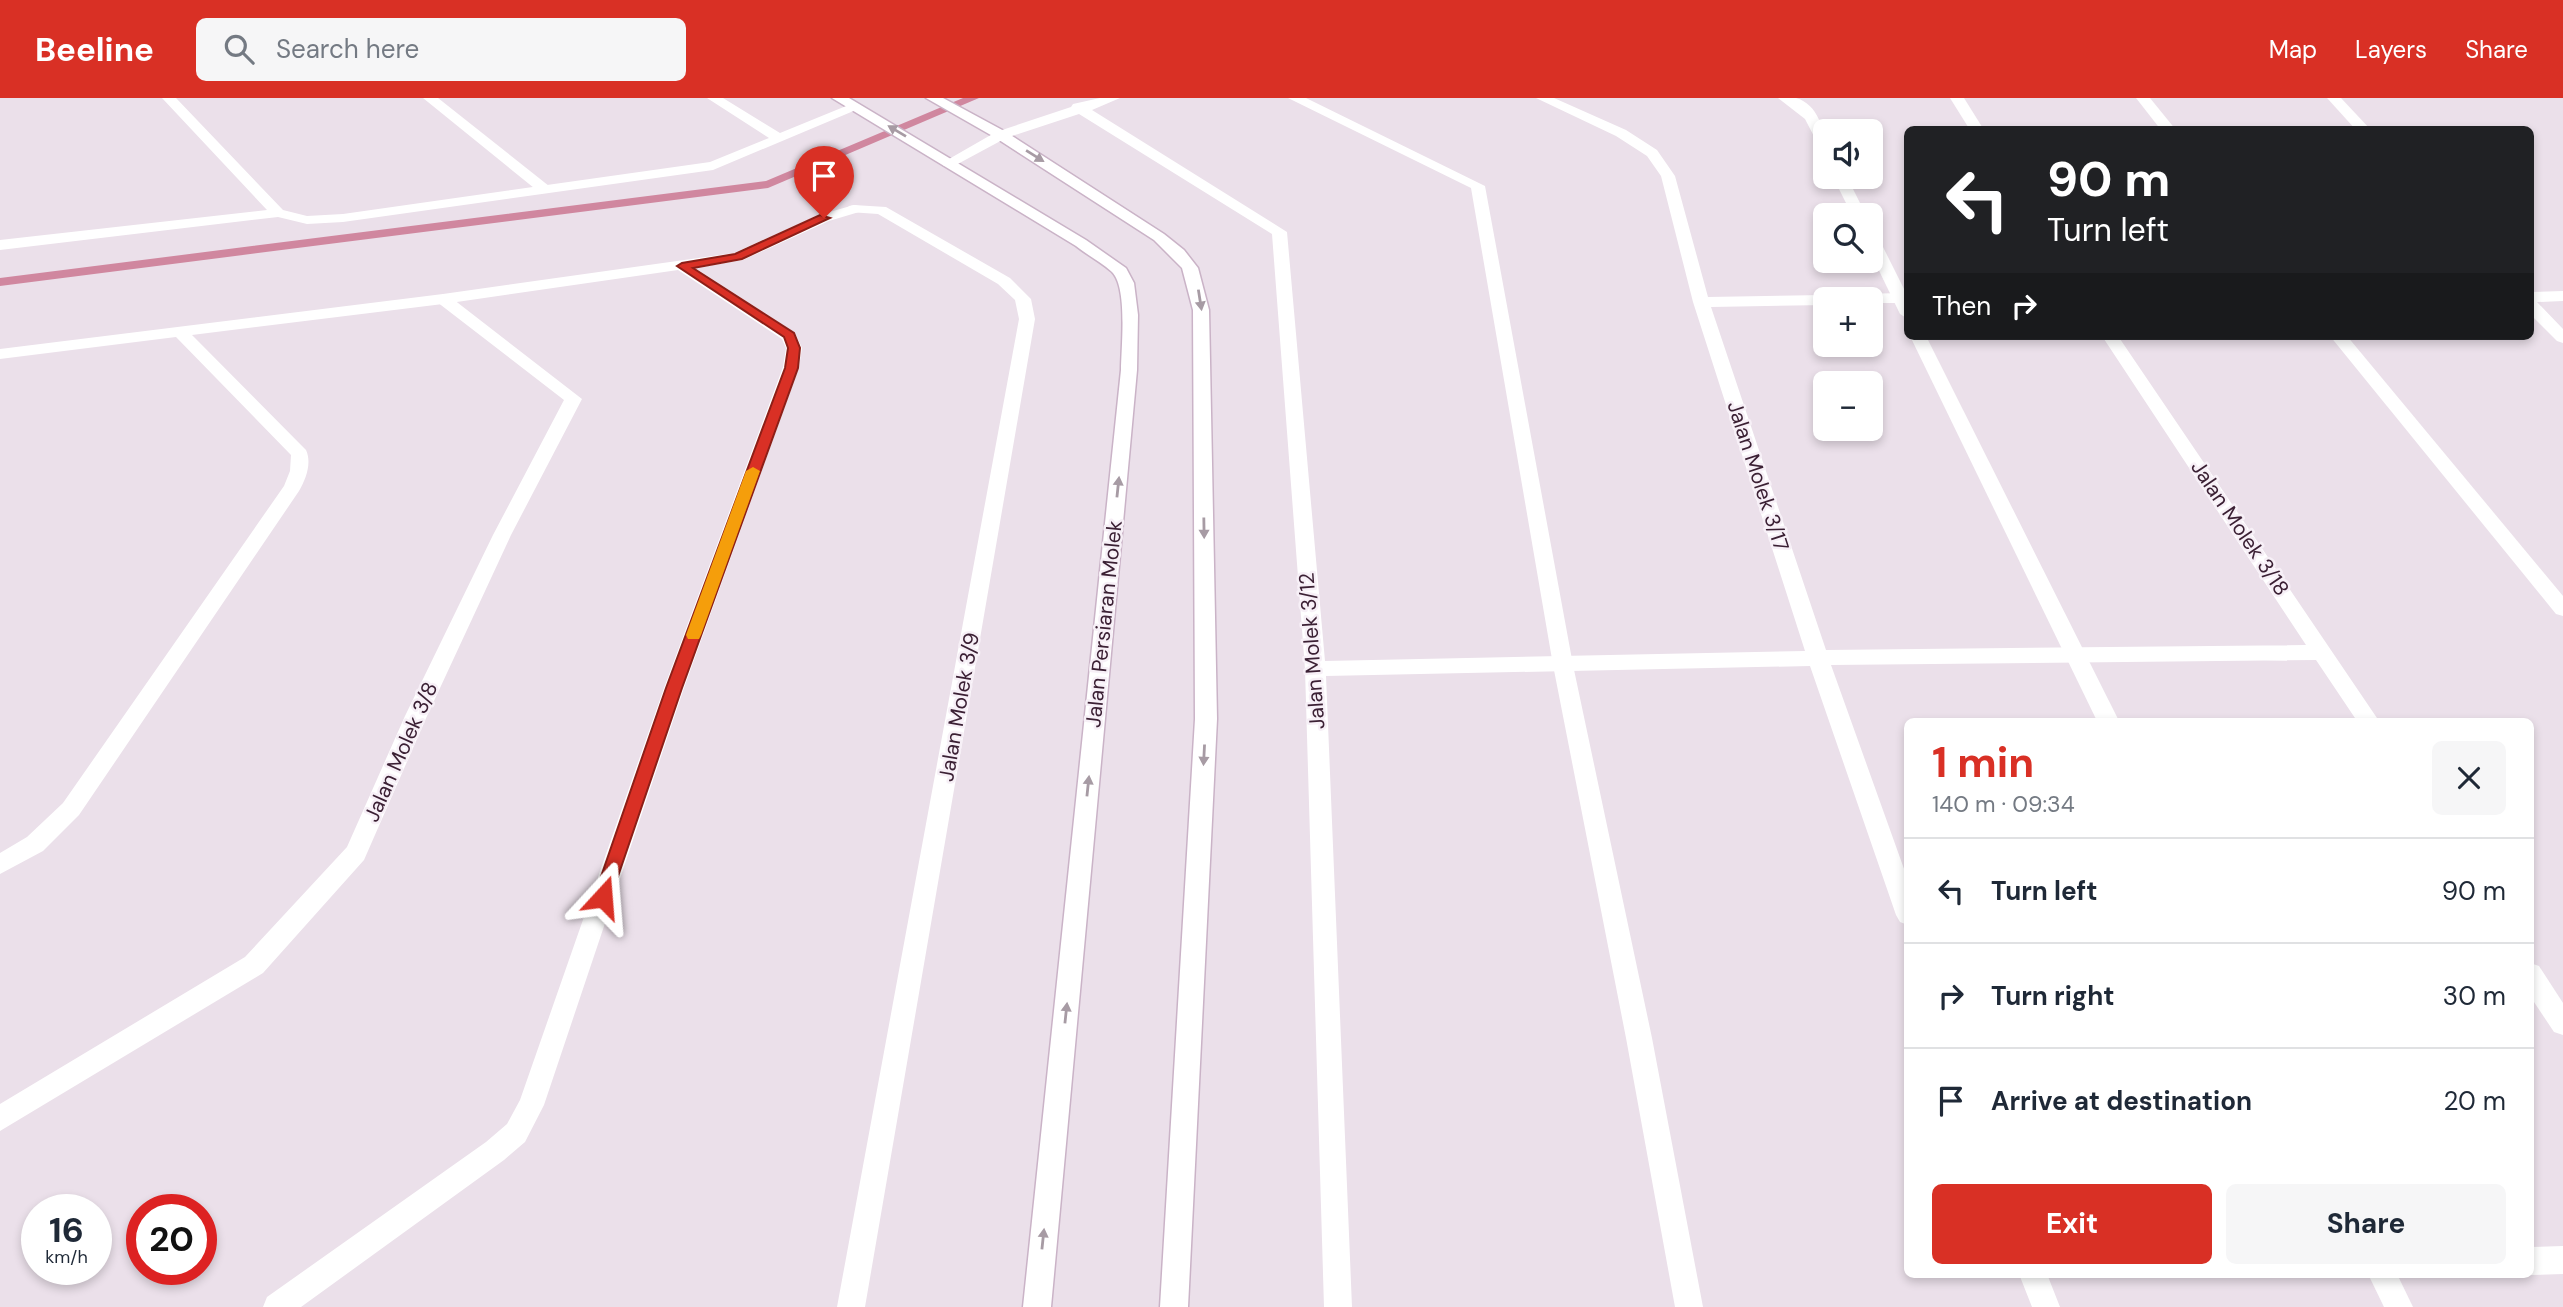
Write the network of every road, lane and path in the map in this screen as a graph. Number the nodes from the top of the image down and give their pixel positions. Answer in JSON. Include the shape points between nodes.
{"nodes":[{"id":1,"x":169,"y":98,"type":"edge"},
{"id":2,"x":430,"y":98,"type":"edge"},
{"id":3,"x":714,"y":98,"type":"edge"},
{"id":4,"x":839,"y":98,"type":"edge"},
{"id":5,"x":933,"y":98,"type":"edge"},
{"id":6,"x":1113,"y":98,"type":"edge"},
{"id":7,"x":1295,"y":98,"type":"edge"},
{"id":8,"x":1543,"y":98,"type":"edge"},
{"id":9,"x":1785,"y":98,"type":"edge"},
{"id":10,"x":1957,"y":98,"type":"edge"},
{"id":11,"x":2143,"y":98,"type":"edge"},
{"id":12,"x":2334,"y":98,"type":"edge"},
{"id":13,"x":1078,"y":107,"type":"junction"},
{"id":14,"x":862,"y":111,"type":"junction"},
{"id":15,"x":1813,"y":119,"type":"edge"},
{"id":16,"x":1974,"y":126,"type":"edge"},
{"id":17,"x":2166,"y":126,"type":"edge"},
{"id":18,"x":2360,"y":126,"type":"edge"},
{"id":19,"x":1001,"y":135,"type":"junction"},
{"id":20,"x":780,"y":139,"type":"junction"},
{"id":21,"x":948,"y":163,"type":"junction"},
{"id":22,"x":544,"y":189,"type":"junction"},
{"id":23,"x":278,"y":214,"type":"junction"},
{"id":24,"x":1,"y":243,"type":"edge"},
{"id":25,"x":1883,"y":260,"type":"edge"},
{"id":26,"x":682,"y":266,"type":"junction"},
{"id":27,"x":2563,"y":296,"type":"edge"},
{"id":28,"x":2534,"y":297,"type":"edge"},
{"id":29,"x":1883,"y":298,"type":"edge"},
{"id":30,"x":1904,"y":298,"type":"edge"},
{"id":31,"x":443,"y":299,"type":"junction"},
{"id":32,"x":1813,"y":300,"type":"edge"},
{"id":33,"x":1701,"y":303,"type":"junction"},
{"id":34,"x":2534,"y":308,"type":"edge"},
{"id":35,"x":180,"y":332,"type":"junction"},
{"id":36,"x":2563,"y":338,"type":"edge"},
{"id":37,"x":1920,"y":340,"type":"edge"},
{"id":38,"x":2113,"y":340,"type":"edge"},
{"id":39,"x":2341,"y":340,"type":"edge"},
{"id":40,"x":0,"y":354,"type":"edge"},
{"id":41,"x":2563,"y":610,"type":"edge"},
{"id":42,"x":2323,"y":652,"type":"junction"},
{"id":43,"x":2075,"y":654,"type":"junction"},
{"id":44,"x":1818,"y":658,"type":"junction"},
{"id":45,"x":1563,"y":665,"type":"junction"},
{"id":46,"x":1315,"y":669,"type":"junction"},
{"id":47,"x":2107,"y":718,"type":"edge"},
{"id":48,"x":2366,"y":718,"type":"edge"},
{"id":49,"x":0,"y":863,"type":"edge"},
{"id":50,"x":1904,"y":904,"type":"edge"},
{"id":51,"x":2534,"y":980,"type":"edge"},
{"id":52,"x":2563,"y":1024,"type":"edge"},
{"id":53,"x":0,"y":1118,"type":"edge"},
{"id":54,"x":2534,"y":1261,"type":"edge"},
{"id":55,"x":2563,"y":1261,"type":"edge"},
{"id":56,"x":2035,"y":1278,"type":"edge"},
{"id":57,"x":2384,"y":1278,"type":"edge"},
{"id":58,"x":277,"y":1307,"type":"edge"},
{"id":59,"x":851,"y":1307,"type":"edge"},
{"id":60,"x":1037,"y":1307,"type":"edge"},
{"id":61,"x":1174,"y":1307,"type":"edge"},
{"id":62,"x":1338,"y":1307,"type":"edge"},
{"id":63,"x":1689,"y":1307,"type":"edge"},
{"id":64,"x":2046,"y":1307,"type":"edge"},
{"id":65,"x":2399,"y":1307,"type":"edge"}],
"edges":[{"from":1,"to":23,"type":"street"},
{"from":2,"to":22,"type":"street"},
{"from":3,"to":20,"type":"street"},
{"from":4,"to":14,"type":"street","name":"Jalan Persiaran Molek"},
{"from":5,"to":19,"type":"street"},
{"from":6,"to":13,"type":"street"},
{"from":7,"to":45,"type":"street","via":[[1478,186]]},
{"from":8,"to":33,"type":"street","name":"Jalan Molek 3/17","via":[[1621,133],[1652,153],[1668,176]]},
{"from":9,"to":15,"type":"street","via":[[1799,103]]},
{"from":10,"to":16,"type":"street"},
{"from":11,"to":17,"type":"street"},
{"from":12,"to":18,"type":"street"},
{"from":13,"to":19,"type":"street"},
{"from":13,"to":46,"type":"street","name":"Jalan Molek 3/12","via":[[1279,232]]},
{"from":14,"to":20,"type":"street"},
{"from":21,"to":14,"type":"street","name":"Jalan Persiaran Molek","one_way":true},
{"from":19,"to":21,"type":"street"},
{"from":19,"to":61,"type":"street","one_way":true,"via":[[1182,254],[1195,273],[1201,310],[1206,719]]},
{"from":20,"to":22,"type":"street","via":[[713,166]]},
{"from":60,"to":21,"type":"street","name":"Jalan Persiaran Molek","one_way":true,"via":[[1128,384],[1130,315],[1120,271]]},
{"from":22,"to":23,"type":"street","via":[[343,218],[307,220]]},
{"from":23,"to":24,"type":"street"},
{"from":25,"to":30,"type":"street"},
{"from":26,"to":31,"type":"street"},
{"from":26,"to":58,"type":"street","via":[[789,335],[794,348],[791,368],[674,688],[531,1105],[516,1133],[495,1151]]},
{"from":26,"to":59,"type":"street","name":"Jalan Molek 3/9","via":[[738,257],[854,209],[881,210],[1004,281],[1023,299],[1027,318]]},
{"from":27,"to":28,"type":"street"},
{"from":29,"to":30,"type":"street"},
{"from":31,"to":35,"type":"street"},
{"from":31,"to":53,"type":"street","name":"Jalan Molek 3/8","via":[[573,399],[502,535],[356,853],[254,965]]},
{"from":32,"to":33,"type":"street"},
{"from":33,"to":44,"type":"street","name":"Jalan Molek 3/17"},
{"from":34,"to":36,"type":"street"},
{"from":35,"to":40,"type":"street"},
{"from":35,"to":49,"type":"street","via":[[300,454],[299,471],[293,487],[71,809],[35,844]]},
{"from":37,"to":43,"type":"street"},
{"from":38,"to":42,"type":"street","name":"Jalan Molek 3/18"},
{"from":39,"to":41,"type":"street"},
{"from":42,"to":43,"type":"street"},
{"from":42,"to":48,"type":"street","name":"Jalan Molek 3/18"},
{"from":43,"to":44,"type":"street"},
{"from":43,"to":47,"type":"street"},
{"from":44,"to":45,"type":"street"},
{"from":44,"to":50,"type":"street","name":"Jalan Molek 3/17"},
{"from":45,"to":46,"type":"street"},
{"from":45,"to":63,"type":"street"},
{"from":46,"to":62,"type":"street","name":"Jalan Molek 3/12"},
{"from":51,"to":52,"type":"street"},
{"from":54,"to":55,"type":"street"},
{"from":56,"to":64,"type":"street"},
{"from":57,"to":65,"type":"street"}]}
